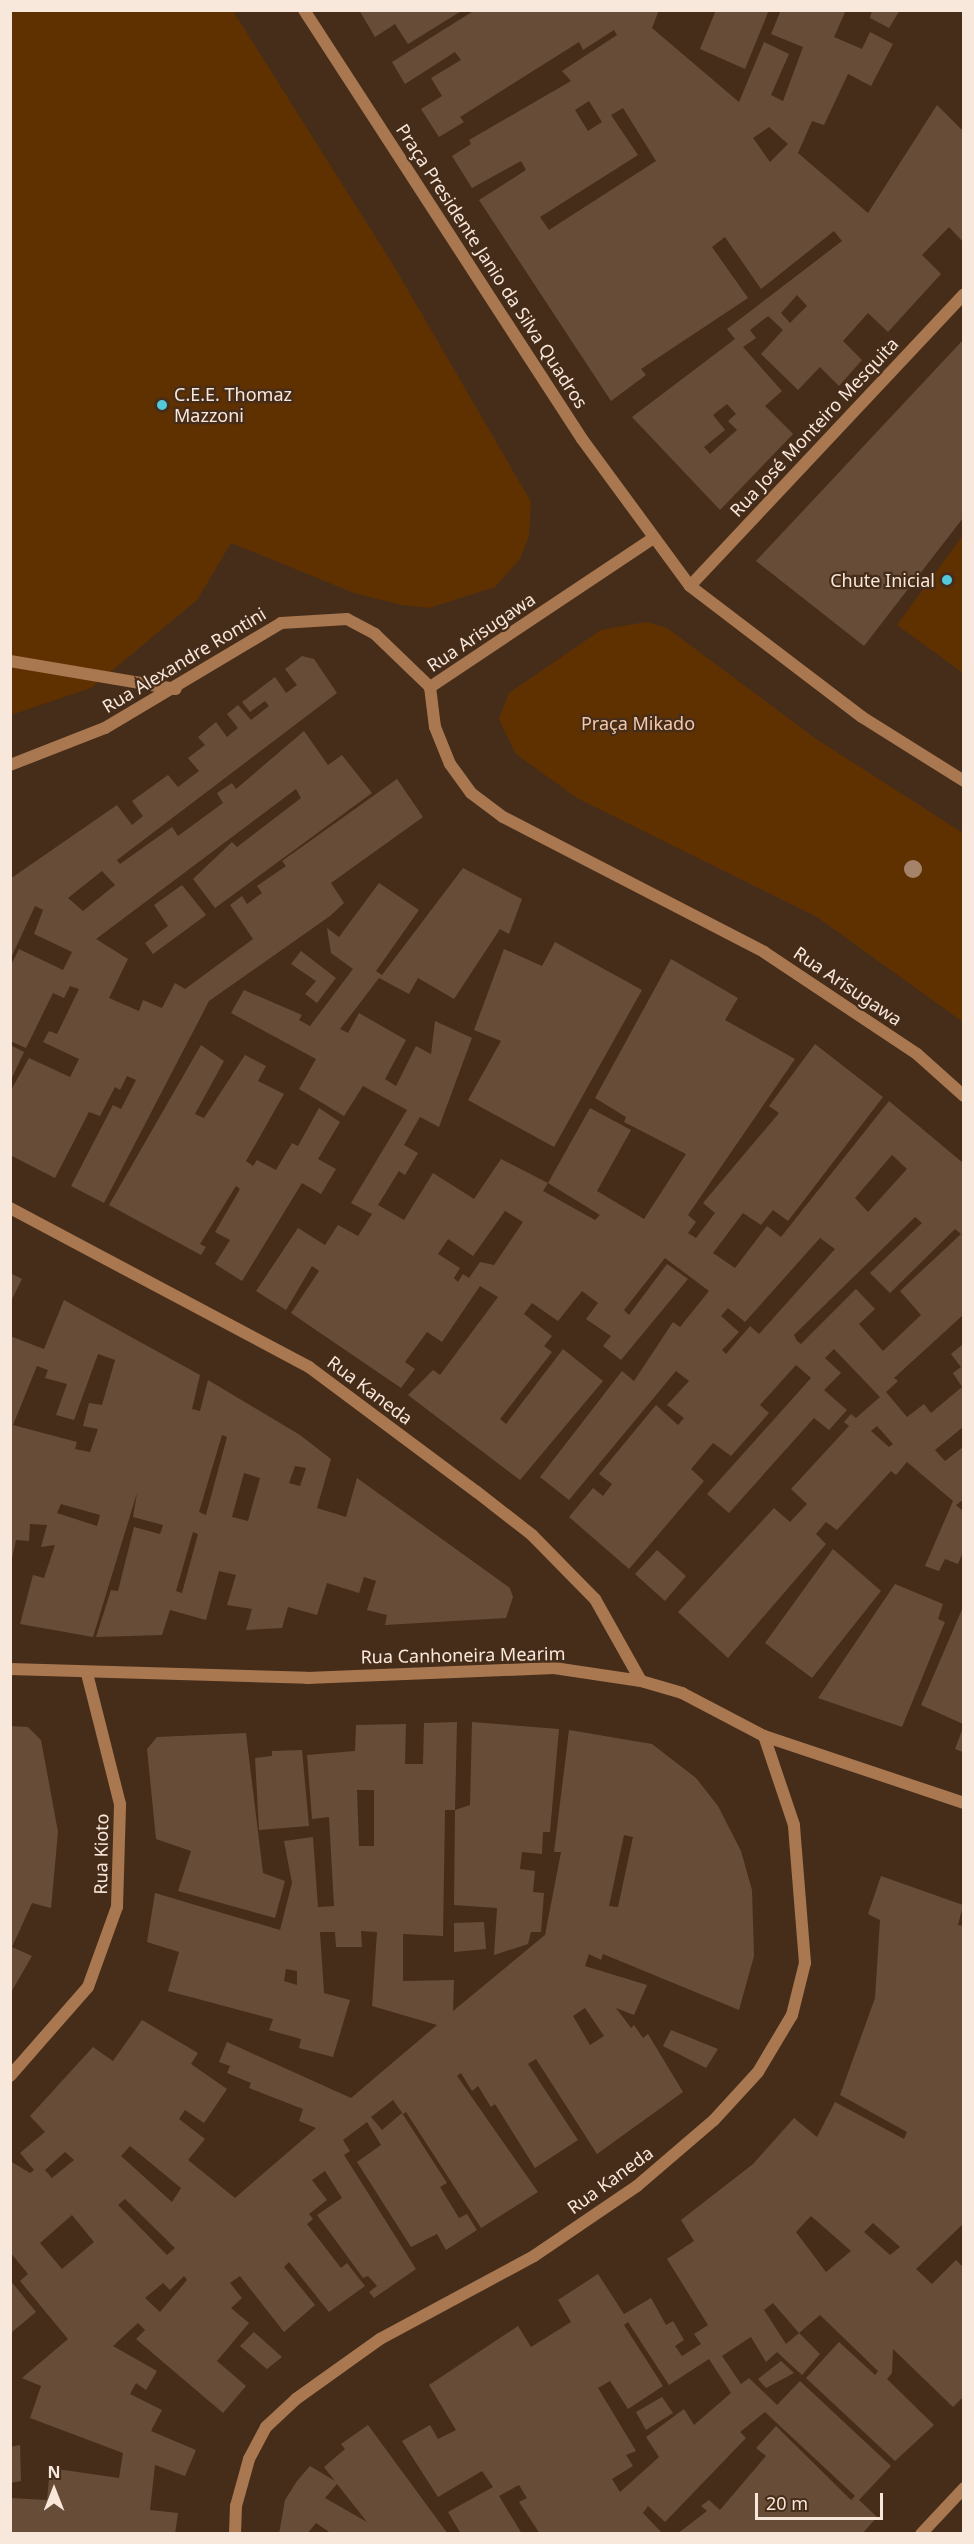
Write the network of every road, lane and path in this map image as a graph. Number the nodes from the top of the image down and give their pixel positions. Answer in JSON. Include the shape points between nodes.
{"nodes":[{"id":1,"x":304,"y":10,"type":"edge"},
{"id":2,"x":963,"y":294,"type":"edge"},
{"id":3,"x":652,"y":539,"type":"junction"},
{"id":4,"x":690,"y":586,"type":"junction"},
{"id":5,"x":10,"y":661,"type":"edge"},
{"id":6,"x":430,"y":687,"type":"junction"},
{"id":7,"x":176,"y":689,"type":"junction"},
{"id":8,"x":10,"y":765,"type":"edge"},
{"id":9,"x":963,"y":781,"type":"edge"},
{"id":10,"x":963,"y":1096,"type":"edge"},
{"id":11,"x":10,"y":1208,"type":"edge"},
{"id":12,"x":10,"y":1669,"type":"edge"},
{"id":13,"x":87,"y":1674,"type":"junction"},
{"id":14,"x":641,"y":1681,"type":"junction"},
{"id":15,"x":764,"y":1736,"type":"junction"},
{"id":16,"x":963,"y":1803,"type":"edge"},
{"id":17,"x":10,"y":2076,"type":"edge"},
{"id":18,"x":963,"y":2488,"type":"edge"},
{"id":19,"x":235,"y":2534,"type":"edge"},
{"id":20,"x":921,"y":2534,"type":"edge"}],
"edges":[{"from":1,"to":3,"type":"street","name":"Praça Presidente Janio da Silva Quadros","via":[[563,411]]},
{"from":2,"to":4,"type":"street","name":"Rua José Monteiro Mesquita"},
{"from":3,"to":4,"type":"street"},
{"from":3,"to":6,"type":"street","name":"Rua Arisugawa"},
{"from":4,"to":9,"type":"street","via":[[862,717]]},
{"from":5,"to":7,"type":"street"},
{"from":6,"to":7,"type":"street","name":"Rua Alexandre Rontini","via":[[375,634],[347,619],[317,618],[281,623]]},
{"from":6,"to":10,"type":"street","name":"Rua Arisugawa","via":[[435,727],[450,764],[471,793],[502,818],[764,951],[917,1054]]},
{"from":7,"to":8,"type":"street","name":"Rua Alexandre Rontini","via":[[105,728]]},
{"from":11,"to":14,"type":"street","name":"Rua Kaneda","via":[[309,1367],[477,1492],[532,1535],[595,1599]]},
{"from":12,"to":13,"type":"street","name":"Rua Canhoneira Mearim"},
{"from":13,"to":14,"type":"street","name":"Rua Canhoneira Mearim","via":[[307,1678],[554,1668]]},
{"from":13,"to":17,"type":"street","name":"Rua Kioto","via":[[120,1804],[117,1907],[88,1987]]},
{"from":14,"to":15,"type":"street","name":"Rua Canhoneira Mearim","via":[[727,1713]]},
{"from":15,"to":16,"type":"street","name":"Rua Canhoneira Mearim"},
{"from":15,"to":19,"type":"street","name":"Rua Kaneda","via":[[794,1825],[805,1963],[792,2015],[758,2072],[714,2120],[637,2186],[534,2256],[380,2339],[296,2399],[266,2427],[249,2459],[236,2506]]},
{"from":18,"to":20,"type":"street"}]}
